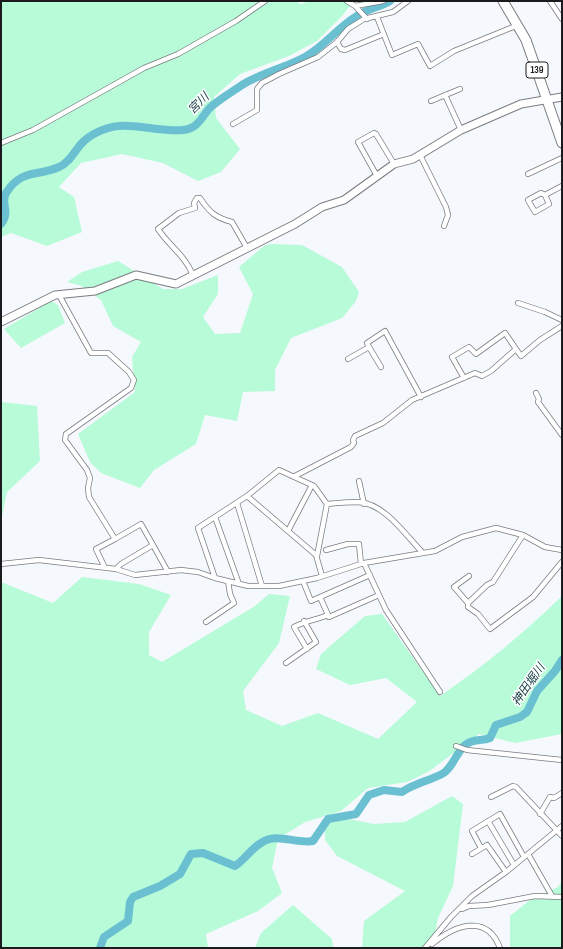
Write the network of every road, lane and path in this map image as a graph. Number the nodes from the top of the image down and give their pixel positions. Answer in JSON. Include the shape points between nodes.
{"nodes":[{"id":1,"x":265,"y":1,"type":"edge"},
{"id":2,"x":347,"y":1,"type":"edge"},
{"id":3,"x":383,"y":1,"type":"edge"},
{"id":4,"x":408,"y":1,"type":"edge"},
{"id":5,"x":503,"y":1,"type":"edge"},
{"id":6,"x":508,"y":1,"type":"edge"},
{"id":7,"x":552,"y":2,"type":"edge"},
{"id":8,"x":356,"y":7,"type":"junction"},
{"id":9,"x":377,"y":17,"type":"junction"},
{"id":10,"x":366,"y":18,"type":"junction"},
{"id":11,"x":562,"y":19,"type":"edge"},
{"id":12,"x":518,"y":25,"type":"junction"},
{"id":13,"x":384,"y":34,"type":"junction"},
{"id":14,"x":336,"y":42,"type":"junction"},
{"id":15,"x":460,"y":89,"type":"dead end"},
{"id":16,"x":445,"y":95,"type":"junction"},
{"id":17,"x":562,"y":97,"type":"edge"},
{"id":18,"x":550,"y":99,"type":"junction"},
{"id":19,"x":431,"y":101,"type":"dead end"},
{"id":20,"x":233,"y":124,"type":"dead end"},
{"id":21,"x":562,"y":128,"type":"edge"},
{"id":22,"x":461,"y":130,"type":"junction"},
{"id":23,"x":1,"y":143,"type":"edge"},
{"id":24,"x":562,"y":143,"type":"edge"},
{"id":25,"x":420,"y":155,"type":"junction"},
{"id":26,"x":562,"y":158,"type":"edge"},
{"id":27,"x":394,"y":164,"type":"junction"},
{"id":28,"x":528,"y":174,"type":"dead end"},
{"id":29,"x":377,"y":176,"type":"junction"},
{"id":30,"x":562,"y":186,"type":"edge"},
{"id":31,"x":545,"y":195,"type":"junction"},
{"id":32,"x":444,"y":226,"type":"dead end"},
{"id":33,"x":247,"y":248,"type":"junction"},
{"id":34,"x":193,"y":275,"type":"junction"},
{"id":35,"x":60,"y":295,"type":"junction"},
{"id":36,"x":518,"y":303,"type":"dead end"},
{"id":37,"x":562,"y":320,"type":"edge"},
{"id":38,"x":1,"y":322,"type":"edge"},
{"id":39,"x":562,"y":326,"type":"edge"},
{"id":40,"x":369,"y":346,"type":"junction"},
{"id":41,"x":516,"y":349,"type":"junction"},
{"id":42,"x":348,"y":359,"type":"dead end"},
{"id":43,"x":381,"y":367,"type":"dead end"},
{"id":44,"x":464,"y":378,"type":"junction"},
{"id":45,"x":536,"y":392,"type":"dead end"},
{"id":46,"x":421,"y":397,"type":"junction"},
{"id":47,"x":562,"y":435,"type":"edge"},
{"id":48,"x":295,"y":476,"type":"junction"},
{"id":49,"x":359,"y":481,"type":"dead end"},
{"id":50,"x":312,"y":485,"type":"junction"},
{"id":51,"x":247,"y":496,"type":"junction"},
{"id":52,"x":237,"y":503,"type":"junction"},
{"id":53,"x":327,"y":504,"type":"junction"},
{"id":54,"x":364,"y":504,"type":"junction"},
{"id":55,"x":215,"y":517,"type":"junction"},
{"id":56,"x":288,"y":531,"type":"junction"},
{"id":57,"x":522,"y":535,"type":"junction"},
{"id":58,"x":115,"y":538,"type":"junction"},
{"id":59,"x":153,"y":545,"type":"junction"},
{"id":60,"x":326,"y":550,"type":"dead end"},
{"id":61,"x":562,"y":550,"type":"edge"},
{"id":62,"x":423,"y":553,"type":"junction"},
{"id":63,"x":317,"y":556,"type":"junction"},
{"id":64,"x":562,"y":562,"type":"edge"},
{"id":65,"x":362,"y":563,"type":"junction"},
{"id":66,"x":1,"y":564,"type":"edge"},
{"id":67,"x":105,"y":568,"type":"junction"},
{"id":68,"x":116,"y":569,"type":"junction"},
{"id":69,"x":168,"y":572,"type":"junction"},
{"id":70,"x":370,"y":575,"type":"junction"},
{"id":71,"x":322,"y":576,"type":"junction"},
{"id":72,"x":469,"y":576,"type":"dead end"},
{"id":73,"x":215,"y":578,"type":"junction"},
{"id":74,"x":228,"y":581,"type":"junction"},
{"id":75,"x":303,"y":581,"type":"junction"},
{"id":76,"x":239,"y":584,"type":"junction"},
{"id":77,"x":262,"y":586,"type":"junction"},
{"id":78,"x":379,"y":594,"type":"junction"},
{"id":79,"x":320,"y":597,"type":"junction"},
{"id":80,"x":468,"y":603,"type":"junction"},
{"id":81,"x":328,"y":615,"type":"junction"},
{"id":82,"x":206,"y":622,"type":"dead end"},
{"id":83,"x":304,"y":622,"type":"junction"},
{"id":84,"x":307,"y":649,"type":"junction"},
{"id":85,"x":286,"y":663,"type":"dead end"},
{"id":86,"x":440,"y":692,"type":"dead end"},
{"id":87,"x":456,"y":746,"type":"dead end"},
{"id":88,"x":562,"y":760,"type":"edge"},
{"id":89,"x":562,"y":793,"type":"edge"},
{"id":90,"x":491,"y":797,"type":"dead end"},
{"id":91,"x":540,"y":814,"type":"junction"},
{"id":92,"x":488,"y":821,"type":"junction"},
{"id":93,"x":562,"y":826,"type":"edge"},
{"id":94,"x":557,"y":830,"type":"junction"},
{"id":95,"x":562,"y":836,"type":"edge"},
{"id":96,"x":482,"y":848,"type":"junction"},
{"id":97,"x":472,"y":854,"type":"dead end"},
{"id":98,"x":526,"y":856,"type":"junction"},
{"id":99,"x":514,"y":865,"type":"junction"},
{"id":100,"x":506,"y":872,"type":"junction"},
{"id":101,"x":552,"y":896,"type":"junction"},
{"id":102,"x":562,"y":896,"type":"edge"},
{"id":103,"x":459,"y":910,"type":"junction"},
{"id":104,"x":426,"y":948,"type":"edge"},
{"id":105,"x":500,"y":948,"type":"edge"}],
"edges":[{"from":1,"to":23,"type":"street","via":[[178,54],[144,68],[33,130]]},
{"from":2,"to":8,"type":"street"},
{"from":3,"to":8,"type":"street"},
{"from":4,"to":9,"type":"street","via":[[393,12]]},
{"from":5,"to":12,"type":"highway","number":"139"},
{"from":6,"to":18,"type":"highway","number":"139","via":[[530,39]]},
{"from":7,"to":11,"type":"street"},
{"from":8,"to":10,"type":"street"},
{"from":9,"to":10,"type":"street"},
{"from":9,"to":13,"type":"street"},
{"from":10,"to":14,"type":"street","via":[[348,29]]},
{"from":12,"to":13,"type":"street","via":[[454,51],[430,66],[418,44],[392,55]]},
{"from":12,"to":18,"type":"highway","number":"139"},
{"from":13,"to":14,"type":"street","via":[[345,50]]},
{"from":14,"to":20,"type":"street","via":[[318,57],[262,83],[258,88],[257,110]]},
{"from":15,"to":16,"type":"street"},
{"from":16,"to":19,"type":"street"},
{"from":16,"to":22,"type":"street"},
{"from":17,"to":18,"type":"street"},
{"from":18,"to":21,"type":"highway","number":"139"},
{"from":18,"to":22,"type":"street","via":[[521,104]]},
{"from":18,"to":24,"type":"highway","number":"139"},
{"from":22,"to":25,"type":"street"},
{"from":25,"to":27,"type":"street"},
{"from":25,"to":32,"type":"street","via":[[446,207],[448,215]]},
{"from":26,"to":28,"type":"street"},
{"from":27,"to":29,"type":"street"},
{"from":27,"to":29,"type":"street","via":[[376,134],[358,142]]},
{"from":29,"to":33,"type":"street","via":[[344,200],[322,207]]},
{"from":30,"to":31,"type":"street"},
{"from":31,"to":31,"type":"street","via":[[541,193],[528,200],[535,212],[550,204]]},
{"from":33,"to":34,"type":"street"},
{"from":33,"to":34,"type":"street","via":[[232,222],[216,217],[200,198],[197,198],[195,208],[179,213],[158,229],[185,259]]},
{"from":34,"to":35,"type":"street","via":[[176,284],[136,275],[95,291]]},
{"from":35,"to":38,"type":"street","via":[[55,295]]},
{"from":35,"to":58,"type":"street","via":[[91,354],[108,353],[134,380],[131,388],[66,434],[65,440],[88,470],[88,497]]},
{"from":36,"to":37,"type":"street"},
{"from":39,"to":41,"type":"street","via":[[521,356]]},
{"from":40,"to":42,"type":"street"},
{"from":40,"to":43,"type":"street"},
{"from":40,"to":46,"type":"street","via":[[367,343],[385,331]]},
{"from":41,"to":44,"type":"street","via":[[491,371],[482,376],[475,373]]},
{"from":41,"to":44,"type":"street","via":[[505,333],[476,354],[469,348],[452,357]]},
{"from":44,"to":46,"type":"street"},
{"from":45,"to":47,"type":"street","via":[[538,402]]},
{"from":46,"to":48,"type":"street","via":[[412,400],[383,423],[355,436],[351,447]]},
{"from":48,"to":50,"type":"street"},
{"from":48,"to":51,"type":"street","via":[[279,470]]},
{"from":49,"to":54,"type":"street"},
{"from":50,"to":53,"type":"street"},
{"from":50,"to":56,"type":"street"},
{"from":51,"to":52,"type":"street"},
{"from":51,"to":56,"type":"street"},
{"from":52,"to":55,"type":"street"},
{"from":52,"to":77,"type":"street"},
{"from":53,"to":54,"type":"street"},
{"from":53,"to":63,"type":"street"},
{"from":54,"to":62,"type":"street","via":[[385,513]]},
{"from":55,"to":73,"type":"street","via":[[198,528]]},
{"from":55,"to":76,"type":"street"},
{"from":56,"to":63,"type":"street"},
{"from":57,"to":61,"type":"street","via":[[545,547]]},
{"from":57,"to":62,"type":"street","via":[[496,528],[483,530],[462,537],[435,551]]},
{"from":57,"to":80,"type":"street","via":[[493,582]]},
{"from":58,"to":59,"type":"street","via":[[141,524]]},
{"from":58,"to":67,"type":"street","via":[[96,549]]},
{"from":59,"to":68,"type":"street"},
{"from":59,"to":69,"type":"street"},
{"from":60,"to":65,"type":"street","via":[[359,544]]},
{"from":62,"to":65,"type":"street"},
{"from":63,"to":71,"type":"street"},
{"from":64,"to":80,"type":"street","via":[[533,596],[490,629],[478,614],[468,607]]},
{"from":65,"to":70,"type":"street"},
{"from":65,"to":71,"type":"street"},
{"from":66,"to":67,"type":"street","via":[[39,560]]},
{"from":67,"to":68,"type":"street"},
{"from":68,"to":69,"type":"street","via":[[135,575]]},
{"from":69,"to":73,"type":"street","via":[[198,572]]},
{"from":70,"to":78,"type":"street"},
{"from":70,"to":79,"type":"street"},
{"from":71,"to":75,"type":"street"},
{"from":72,"to":80,"type":"street","via":[[454,587]]},
{"from":73,"to":74,"type":"street"},
{"from":74,"to":76,"type":"street"},
{"from":74,"to":82,"type":"street","via":[[234,603]]},
{"from":75,"to":77,"type":"street","via":[[279,586]]},
{"from":75,"to":79,"type":"street","via":[[311,601]]},
{"from":76,"to":77,"type":"street"},
{"from":78,"to":81,"type":"street","via":[[329,617]]},
{"from":78,"to":86,"type":"street","via":[[386,610]]},
{"from":79,"to":81,"type":"street"},
{"from":81,"to":83,"type":"street"},
{"from":83,"to":84,"type":"street","via":[[316,642]]},
{"from":83,"to":84,"type":"street","via":[[294,627]]},
{"from":84,"to":85,"type":"street"},
{"from":87,"to":88,"type":"street","via":[[467,750]]},
{"from":89,"to":91,"type":"street","via":[[554,798],[550,797]]},
{"from":90,"to":91,"type":"street","via":[[513,786],[516,787]]},
{"from":91,"to":94,"type":"street"},
{"from":92,"to":96,"type":"street","via":[[472,831]]},
{"from":92,"to":98,"type":"street","via":[[500,814]]},
{"from":92,"to":99,"type":"street"},
{"from":93,"to":94,"type":"street"},
{"from":94,"to":95,"type":"street"},
{"from":94,"to":98,"type":"street"},
{"from":96,"to":97,"type":"street"},
{"from":96,"to":100,"type":"street","via":[[487,845]]},
{"from":98,"to":99,"type":"street"},
{"from":98,"to":101,"type":"street"},
{"from":99,"to":100,"type":"street"},
{"from":100,"to":103,"type":"street","via":[[472,896]]},
{"from":101,"to":102,"type":"street"},
{"from":101,"to":103,"type":"street","via":[[535,896],[469,906]]},
{"from":103,"to":104,"type":"street"},
{"from":104,"to":105,"type":"street","via":[[445,935],[472,925],[480,925],[489,930]]}]}
